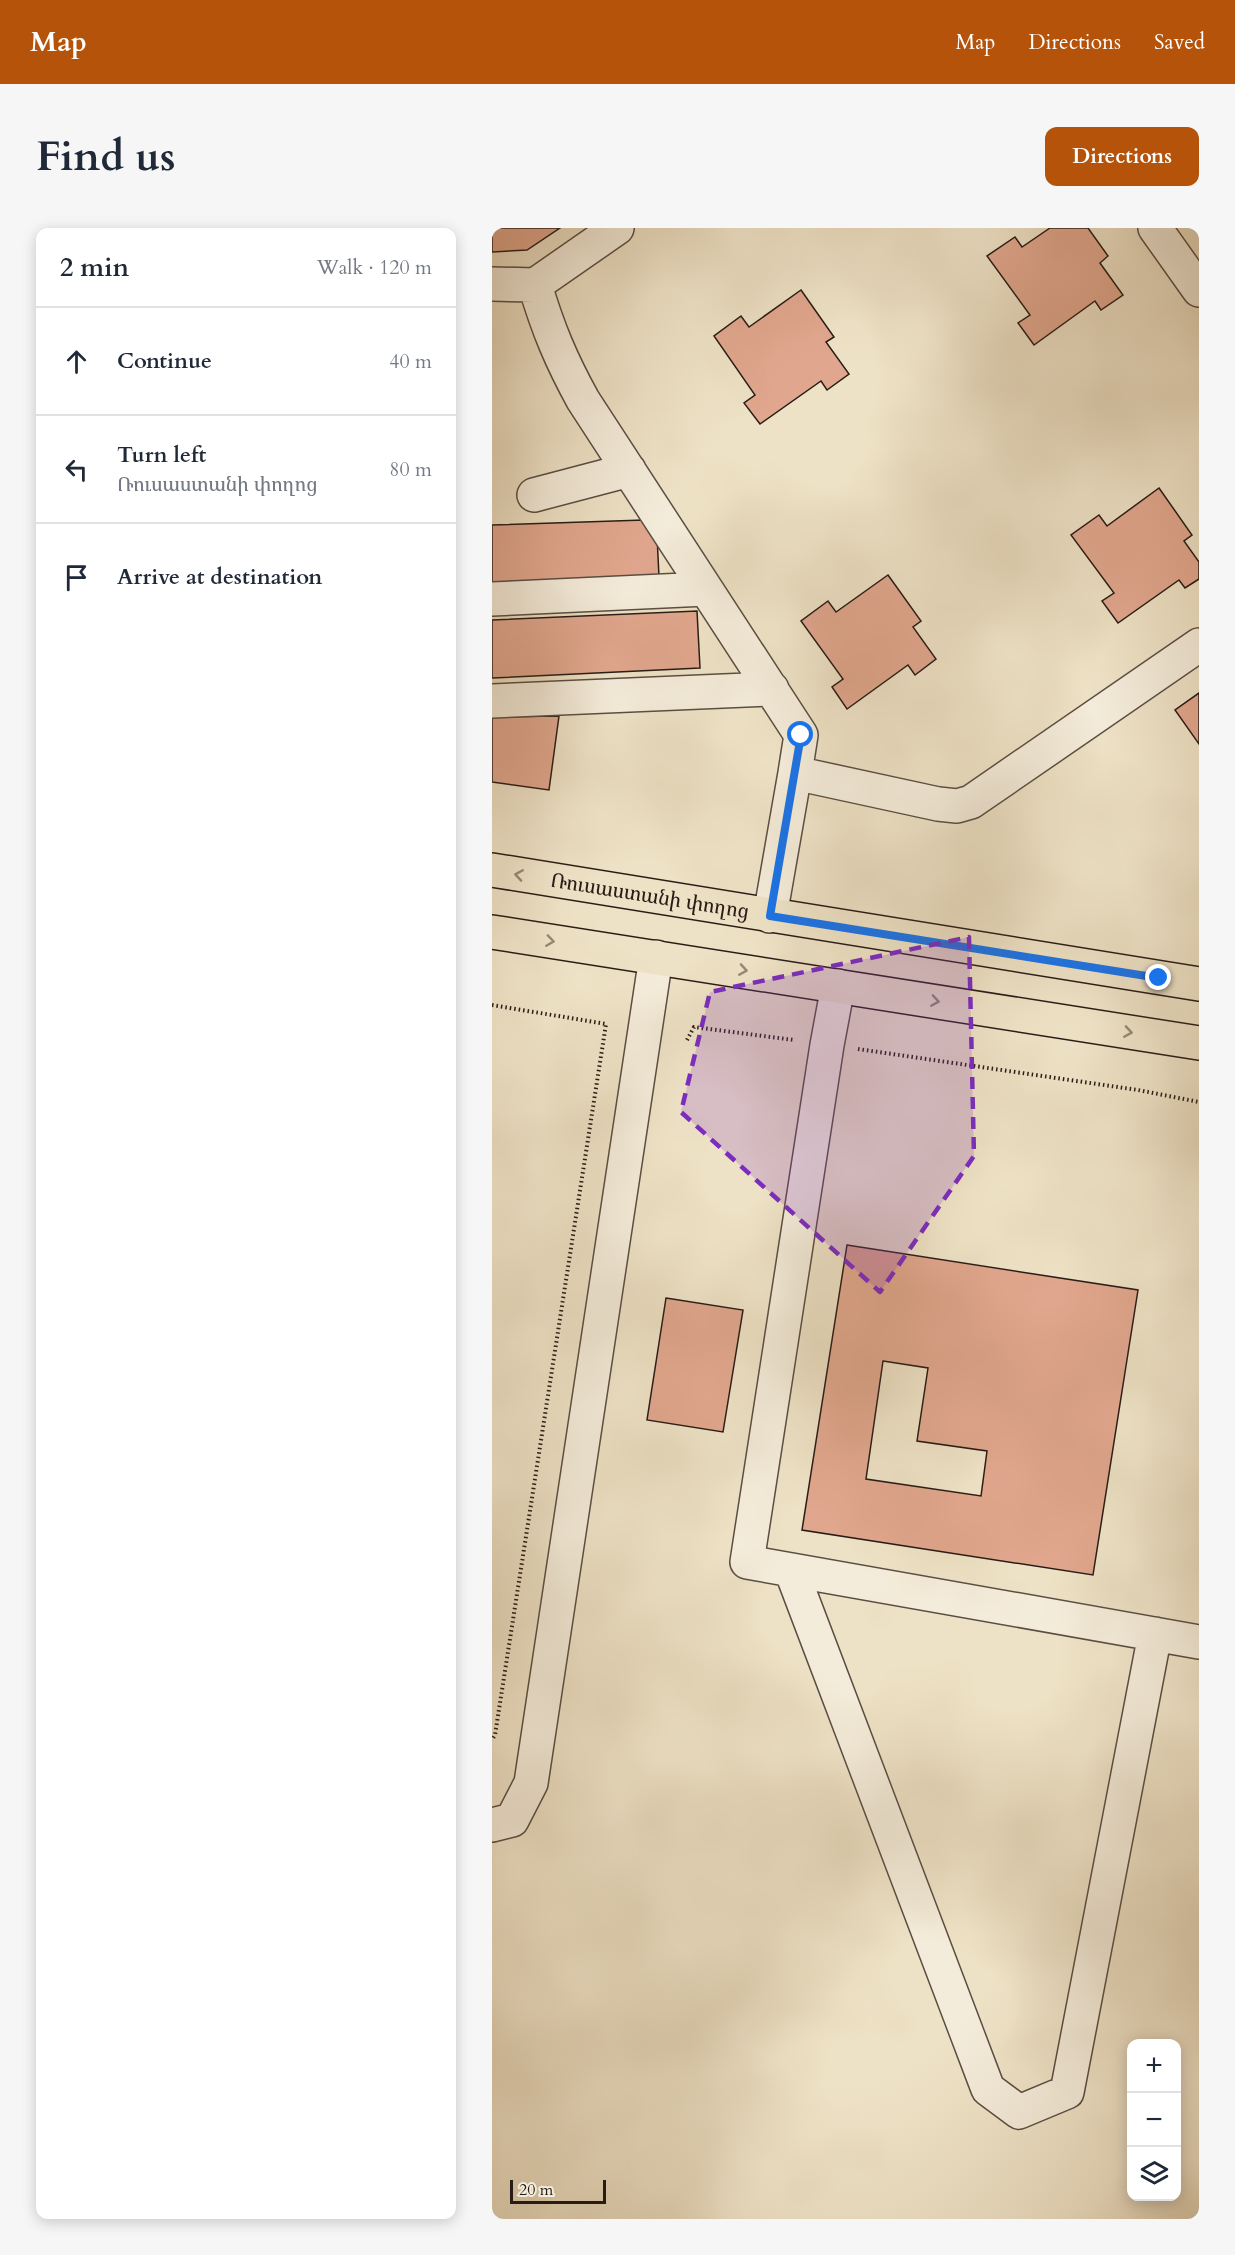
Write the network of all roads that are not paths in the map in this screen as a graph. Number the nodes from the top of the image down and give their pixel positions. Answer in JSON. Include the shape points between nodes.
{"nodes":[{"id":1,"x":617,"y":228,"type":"edge"},
{"id":2,"x":1155,"y":228,"type":"edge"},
{"id":3,"x":492,"y":284,"type":"edge"},
{"id":4,"x":535,"y":285,"type":"junction"},
{"id":5,"x":1199,"y":290,"type":"edge"},
{"id":6,"x":628,"y":470,"type":"junction"},
{"id":7,"x":534,"y":495,"type":"dead end"},
{"id":8,"x":706,"y":589,"type":"junction"},
{"id":9,"x":492,"y":599,"type":"edge"},
{"id":10,"x":1199,"y":645,"type":"edge"},
{"id":11,"x":772,"y":689,"type":"junction"},
{"id":12,"x":492,"y":701,"type":"edge"},
{"id":13,"x":795,"y":772,"type":"junction"},
{"id":14,"x":492,"y":870,"type":"edge"},
{"id":15,"x":770,"y":916,"type":"junction"},
{"id":16,"x":492,"y":933,"type":"edge"},
{"id":17,"x":656,"y":957,"type":"junction"},
{"id":18,"x":1199,"y":984,"type":"edge"},
{"id":19,"x":838,"y":986,"type":"junction"},
{"id":20,"x":1199,"y":1043,"type":"edge"},
{"id":21,"x":791,"y":1570,"type":"junction"},
{"id":22,"x":1155,"y":1634,"type":"junction"},
{"id":23,"x":1199,"y":1642,"type":"edge"},
{"id":24,"x":492,"y":1825,"type":"edge"}],
"edges":[{"from":1,"to":4,"type":"street"},
{"from":2,"to":5,"type":"street"},
{"from":3,"to":4,"type":"street"},
{"from":4,"to":6,"type":"street","via":[[563,363]]},
{"from":6,"to":7,"type":"street"},
{"from":6,"to":8,"type":"street"},
{"from":8,"to":9,"type":"street"},
{"from":8,"to":11,"type":"street"},
{"from":10,"to":13,"type":"street","via":[[971,802],[957,806],[938,804]]},
{"from":11,"to":12,"type":"street"},
{"from":11,"to":13,"type":"street","via":[[801,735]]},
{"from":13,"to":15,"type":"street"},
{"from":15,"to":14,"type":"main road","name":"Ռուսաստանի փողոց","one_way":true},
{"from":15,"to":18,"type":"main road","name":"Ռուսաստանի փողոց"},
{"from":16,"to":17,"type":"main road","one_way":true},
{"from":17,"to":19,"type":"main road","one_way":true},
{"from":17,"to":24,"type":"street","via":[[531,1783],[512,1820]]},
{"from":19,"to":20,"type":"main road","one_way":true},
{"from":19,"to":21,"type":"street","via":[[747,1562]]},
{"from":21,"to":22,"type":"street"},
{"from":21,"to":22,"type":"street","via":[[988,2089],[1019,2112],[1067,2092]]},
{"from":22,"to":23,"type":"street"}]}
